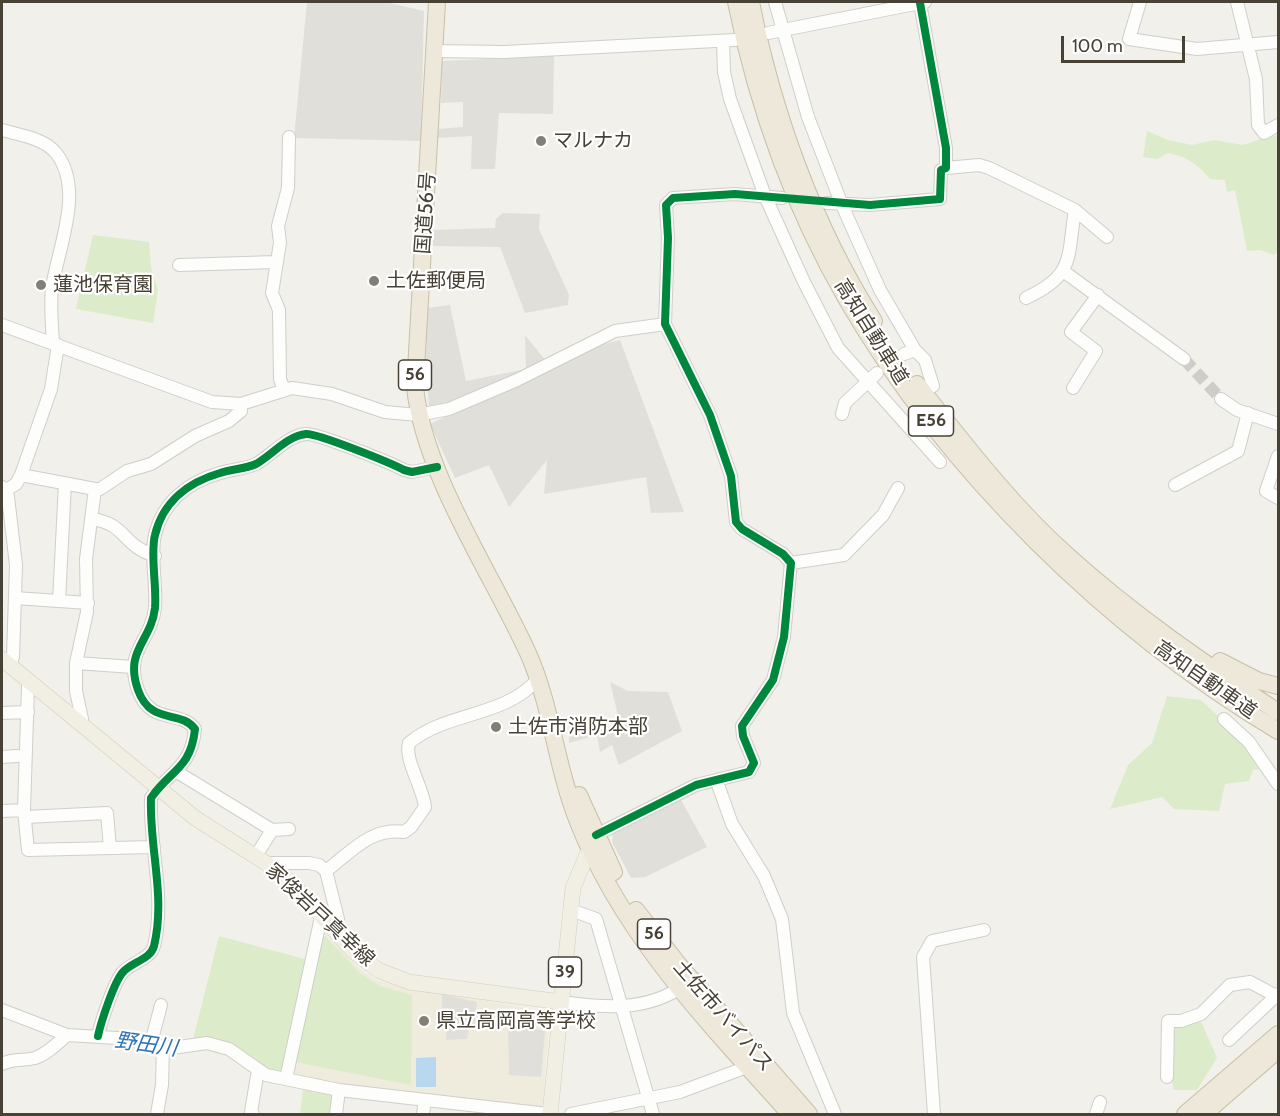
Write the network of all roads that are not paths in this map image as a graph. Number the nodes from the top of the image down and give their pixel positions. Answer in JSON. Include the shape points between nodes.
{"nodes":[{"id":1,"x":437,"y":2,"type":"edge"},
{"id":2,"x":736,"y":2,"type":"edge"},
{"id":3,"x":751,"y":2,"type":"edge"},
{"id":4,"x":775,"y":2,"type":"edge"},
{"id":5,"x":922,"y":2,"type":"edge"},
{"id":6,"x":1140,"y":2,"type":"edge"},
{"id":7,"x":1237,"y":2,"type":"edge"},
{"id":8,"x":781,"y":30,"type":"junction"},
{"id":9,"x":768,"y":33,"type":"dead end"},
{"id":10,"x":1278,"y":42,"type":"edge"},
{"id":11,"x":1247,"y":44,"type":"junction"},
{"id":12,"x":435,"y":51,"type":"junction"},
{"id":13,"x":1278,"y":124,"type":"edge"},
{"id":14,"x":2,"y":130,"type":"edge"},
{"id":15,"x":289,"y":137,"type":"dead end"},
{"id":16,"x":946,"y":168,"type":"junction"},
{"id":17,"x":765,"y":196,"type":"junction"},
{"id":18,"x":782,"y":198,"type":"dead end"},
{"id":19,"x":827,"y":203,"type":"dead end"},
{"id":20,"x":842,"y":205,"type":"junction"},
{"id":21,"x":1075,"y":210,"type":"junction"},
{"id":22,"x":1107,"y":237,"type":"dead end"},
{"id":23,"x":276,"y":262,"type":"junction"},
{"id":24,"x":179,"y":264,"type":"dead end"},
{"id":25,"x":1063,"y":270,"type":"junction"},
{"id":26,"x":1098,"y":295,"type":"junction"},
{"id":27,"x":1026,"y":298,"type":"dead end"},
{"id":28,"x":665,"y":324,"type":"junction"},
{"id":29,"x":2,"y":325,"type":"edge"},
{"id":30,"x":56,"y":344,"type":"junction"},
{"id":31,"x":1184,"y":359,"type":"tunnel mouth"},
{"id":32,"x":873,"y":376,"type":"junction"},
{"id":33,"x":933,"y":386,"type":"dead end"},
{"id":34,"x":1073,"y":388,"type":"dead end"},
{"id":35,"x":284,"y":390,"type":"junction"},
{"id":36,"x":1221,"y":399,"type":"tunnel mouth"},
{"id":37,"x":241,"y":404,"type":"junction"},
{"id":38,"x":1248,"y":413,"type":"junction"},
{"id":39,"x":842,"y":414,"type":"dead end"},
{"id":40,"x":418,"y":415,"type":"junction"},
{"id":41,"x":1278,"y":424,"type":"edge"},
{"id":42,"x":1278,"y":456,"type":"edge"},
{"id":43,"x":940,"y":462,"type":"dead end"},
{"id":44,"x":437,"y":467,"type":"junction"},
{"id":45,"x":21,"y":475,"type":"junction"},
{"id":46,"x":65,"y":483,"type":"junction"},
{"id":47,"x":1175,"y":485,"type":"dead end"},
{"id":48,"x":4,"y":488,"type":"edge"},
{"id":49,"x":898,"y":488,"type":"dead end"},
{"id":50,"x":95,"y":489,"type":"junction"},
{"id":51,"x":1278,"y":498,"type":"edge"},
{"id":52,"x":92,"y":519,"type":"junction"},
{"id":53,"x":1066,"y":555,"type":"junction"},
{"id":54,"x":155,"y":556,"type":"junction"},
{"id":55,"x":791,"y":563,"type":"junction"},
{"id":56,"x":15,"y":598,"type":"junction"},
{"id":57,"x":60,"y":601,"type":"junction"},
{"id":58,"x":88,"y":603,"type":"junction"},
{"id":59,"x":6,"y":662,"type":"edge"},
{"id":60,"x":76,"y":663,"type":"junction"},
{"id":61,"x":134,"y":667,"type":"junction"},
{"id":62,"x":538,"y":679,"type":"junction"},
{"id":63,"x":30,"y":683,"type":"junction"},
{"id":64,"x":1278,"y":686,"type":"edge"},
{"id":65,"x":28,"y":712,"type":"junction"},
{"id":66,"x":1278,"y":712,"type":"edge"},
{"id":67,"x":2,"y":713,"type":"edge"},
{"id":68,"x":1224,"y":719,"type":"dead end"},
{"id":69,"x":550,"y":721,"type":"joint"},
{"id":70,"x":81,"y":725,"type":"junction"},
{"id":71,"x":1278,"y":731,"type":"edge"},
{"id":72,"x":17,"y":756,"type":"dead end"},
{"id":73,"x":2,"y":757,"type":"edge"},
{"id":74,"x":177,"y":772,"type":"junction"},
{"id":75,"x":717,"y":782,"type":"junction"},
{"id":76,"x":1278,"y":784,"type":"edge"},
{"id":77,"x":157,"y":789,"type":"junction"},
{"id":78,"x":2,"y":811,"type":"edge"},
{"id":79,"x":25,"y":814,"type":"junction"},
{"id":80,"x":289,"y":829,"type":"dead end"},
{"id":81,"x":272,"y":830,"type":"junction"},
{"id":82,"x":592,"y":841,"type":"junction"},
{"id":83,"x":154,"y":847,"type":"junction"},
{"id":84,"x":110,"y":848,"type":"junction"},
{"id":85,"x":261,"y":860,"type":"junction"},
{"id":86,"x":326,"y":871,"type":"junction"},
{"id":87,"x":571,"y":910,"type":"junction"},
{"id":88,"x":321,"y":917,"type":"junction"},
{"id":89,"x":334,"y":930,"type":"junction"},
{"id":90,"x":984,"y":930,"type":"dead end"},
{"id":91,"x":685,"y":984,"type":"junction"},
{"id":92,"x":1278,"y":996,"type":"edge"},
{"id":93,"x":561,"y":1002,"type":"junction"},
{"id":94,"x":161,"y":1005,"type":"dead end"},
{"id":95,"x":621,"y":1006,"type":"junction"},
{"id":96,"x":2,"y":1010,"type":"edge"},
{"id":97,"x":1278,"y":1034,"type":"edge"},
{"id":98,"x":67,"y":1035,"type":"junction"},
{"id":99,"x":98,"y":1036,"type":"junction"},
{"id":100,"x":1229,"y":1040,"type":"dead end"},
{"id":101,"x":157,"y":1045,"type":"junction"},
{"id":102,"x":1278,"y":1050,"type":"edge"},
{"id":103,"x":2,"y":1064,"type":"edge"},
{"id":104,"x":747,"y":1066,"type":"junction"},
{"id":105,"x":258,"y":1070,"type":"junction"},
{"id":106,"x":1167,"y":1077,"type":"dead end"},
{"id":107,"x":286,"y":1080,"type":"junction"},
{"id":108,"x":339,"y":1090,"type":"junction"},
{"id":109,"x":648,"y":1099,"type":"junction"},
{"id":110,"x":425,"y":1100,"type":"junction"},
{"id":111,"x":157,"y":1114,"type":"edge"},
{"id":112,"x":253,"y":1114,"type":"edge"},
{"id":113,"x":336,"y":1114,"type":"edge"},
{"id":114,"x":423,"y":1114,"type":"edge"},
{"id":115,"x":549,"y":1114,"type":"edge"},
{"id":116,"x":573,"y":1114,"type":"edge"},
{"id":117,"x":653,"y":1114,"type":"edge"},
{"id":118,"x":790,"y":1114,"type":"edge"},
{"id":119,"x":809,"y":1114,"type":"edge"},
{"id":120,"x":835,"y":1114,"type":"edge"},
{"id":121,"x":934,"y":1114,"type":"edge"},
{"id":122,"x":1185,"y":1114,"type":"edge"},
{"id":123,"x":1204,"y":1114,"type":"edge"}],
"edges":[{"from":1,"to":12,"type":"highway","name":"国道56号","number":"56"},
{"from":2,"to":71,"type":"highway","name":"高知自動車道","number":"E56","via":[[754,78],[803,211],[847,299],[896,375],[980,480],[1059,564],[1126,623]]},
{"from":3,"to":53,"type":"highway","name":"高知自動車道","number":"E56","via":[[790,145],[858,296],[905,370],[989,472]]},
{"from":4,"to":8,"type":"street"},
{"from":5,"to":8,"type":"street"},
{"from":5,"to":16,"type":"street","via":[[942,118]]},
{"from":6,"to":11,"type":"street","via":[[1129,39],[1197,49]]},
{"from":7,"to":11,"type":"street"},
{"from":8,"to":9,"type":"street"},
{"from":8,"to":20,"type":"street","via":[[808,117]]},
{"from":10,"to":11,"type":"street"},
{"from":11,"to":13,"type":"street","via":[[1256,79],[1258,125],[1264,133]]},
{"from":12,"to":17,"type":"street","via":[[504,52],[729,41],[724,72],[730,99]]},
{"from":12,"to":40,"type":"highway","name":"国道56号","number":"56","via":[[416,372]]},
{"from":14,"to":30,"type":"street","via":[[44,143],[63,165],[68,186],[66,221],[52,287]]},
{"from":15,"to":23,"type":"street","via":[[288,188],[278,226]]},
{"from":16,"to":20,"type":"street","via":[[941,170],[940,199]]},
{"from":16,"to":21,"type":"street","via":[[979,165]]},
{"from":17,"to":18,"type":"street"},
{"from":17,"to":28,"type":"street","via":[[673,198],[666,204]]},
{"from":17,"to":32,"type":"street","via":[[838,348]]},
{"from":19,"to":20,"type":"street"},
{"from":20,"to":33,"type":"street","via":[[909,352],[925,360]]},
{"from":21,"to":22,"type":"street"},
{"from":21,"to":25,"type":"street"},
{"from":23,"to":24,"type":"street"},
{"from":23,"to":35,"type":"street","via":[[272,293],[279,310],[280,379]]},
{"from":25,"to":26,"type":"street"},
{"from":25,"to":27,"type":"street","via":[[1050,286]]},
{"from":26,"to":31,"type":"street"},
{"from":26,"to":34,"type":"street","via":[[1071,332],[1096,351]]},
{"from":28,"to":40,"type":"street","via":[[615,331],[507,384],[448,409]]},
{"from":28,"to":55,"type":"street","via":[[710,415],[731,476],[736,522]]},
{"from":29,"to":30,"type":"street"},
{"from":30,"to":37,"type":"street","via":[[212,402]]},
{"from":30,"to":45,"type":"street","via":[[51,389]]},
{"from":32,"to":39,"type":"street","via":[[845,403]]},
{"from":32,"to":43,"type":"street","via":[[903,422]]},
{"from":35,"to":37,"type":"street"},
{"from":35,"to":40,"type":"street","via":[[310,389],[385,412]]},
{"from":36,"to":38,"type":"street"},
{"from":37,"to":50,"type":"street","via":[[240,411],[229,421],[195,436],[151,464],[127,471]]},
{"from":38,"to":41,"type":"street"},
{"from":38,"to":47,"type":"street","via":[[1238,450]]},
{"from":40,"to":44,"type":"highway","name":"国道56号","number":"56"},
{"from":42,"to":51,"type":"street","via":[[1266,491]]},
{"from":44,"to":54,"type":"street","via":[[412,472],[318,436],[297,436],[255,464],[219,473],[179,492],[154,537]]},
{"from":44,"to":62,"type":"highway","name":"国道56号","number":"56"},
{"from":45,"to":46,"type":"street"},
{"from":45,"to":48,"type":"street","via":[[16,484]]},
{"from":46,"to":50,"type":"street"},
{"from":46,"to":57,"type":"street"},
{"from":48,"to":56,"type":"street","via":[[16,565]]},
{"from":49,"to":55,"type":"street","via":[[883,515],[844,555]]},
{"from":50,"to":52,"type":"street"},
{"from":52,"to":54,"type":"street","via":[[116,525],[130,544]]},
{"from":52,"to":58,"type":"street","via":[[86,559]]},
{"from":53,"to":64,"type":"highway","via":[[1188,642],[1234,669]]},
{"from":53,"to":66,"type":"highway","name":"高知自動車道","number":"E56","via":[[1206,664]]},
{"from":54,"to":61,"type":"street","via":[[154,611],[136,650]]},
{"from":55,"to":75,"type":"street","via":[[784,636],[773,680],[742,726],[754,764],[749,772]]},
{"from":56,"to":57,"type":"street"},
{"from":56,"to":59,"type":"street","via":[[12,657]]},
{"from":57,"to":58,"type":"street"},
{"from":58,"to":60,"type":"street"},
{"from":59,"to":63,"type":"main road","name":"家俊岩戸真幸線"},
{"from":60,"to":61,"type":"street"},
{"from":60,"to":70,"type":"street"},
{"from":61,"to":74,"type":"street","via":[[147,706],[160,715],[190,723],[195,729],[186,760]]},
{"from":62,"to":69,"type":"highway","name":"国道56号","number":"56"},
{"from":62,"to":86,"type":"street","via":[[521,695],[490,711],[468,715],[409,743],[407,752],[425,807],[404,832],[388,830],[375,834]]},
{"from":63,"to":65,"type":"street"},
{"from":63,"to":70,"type":"main road","name":"家俊岩戸真幸線"},
{"from":65,"to":67,"type":"street"},
{"from":65,"to":79,"type":"street"},
{"from":68,"to":76,"type":"street","via":[[1249,742]]},
{"from":69,"to":82,"type":"highway","name":"土佐市バイパス","number":"56"},
{"from":70,"to":77,"type":"main road","name":"家俊岩戸真幸線"},
{"from":72,"to":73,"type":"street"},
{"from":74,"to":77,"type":"street"},
{"from":74,"to":81,"type":"street"},
{"from":75,"to":82,"type":"street","via":[[696,785]]},
{"from":75,"to":120,"type":"street","via":[[732,825],[764,876],[782,920],[793,1013]]},
{"from":77,"to":83,"type":"street","via":[[151,798]]},
{"from":77,"to":85,"type":"main road","name":"家俊岩戸真幸線"},
{"from":78,"to":79,"type":"street"},
{"from":79,"to":84,"type":"street","via":[[107,813]]},
{"from":79,"to":84,"type":"street","via":[[28,850]]},
{"from":80,"to":81,"type":"street"},
{"from":81,"to":85,"type":"street"},
{"from":82,"to":87,"type":"main road","number":"39","via":[[573,888]]},
{"from":82,"to":91,"type":"highway","name":"土佐市バイパス","number":"56"},
{"from":83,"to":84,"type":"street"},
{"from":83,"to":99,"type":"street","via":[[159,896],[154,948],[117,980]]},
{"from":85,"to":86,"type":"street","via":[[309,863]]},
{"from":85,"to":88,"type":"main road","name":"家俊岩戸真幸線","via":[[291,883]]},
{"from":86,"to":89,"type":"street","via":[[338,919]]},
{"from":87,"to":93,"type":"main road","number":"39"},
{"from":87,"to":95,"type":"street","via":[[596,918]]},
{"from":88,"to":89,"type":"main road","name":"家俊岩戸真幸線"},
{"from":88,"to":107,"type":"street"},
{"from":89,"to":93,"type":"main road","name":"家俊岩戸真幸線","via":[[378,970],[409,982]]},
{"from":90,"to":121,"type":"street","via":[[932,941],[923,957]]},
{"from":91,"to":95,"type":"street","via":[[666,998]]},
{"from":91,"to":104,"type":"highway","name":"土佐市バイパス","number":"56"},
{"from":91,"to":119,"type":"highway","name":"土佐市バイパス","number":"56"},
{"from":92,"to":100,"type":"street"},
{"from":92,"to":106,"type":"street","via":[[1250,982],[1230,985],[1202,1014],[1168,1021]]},
{"from":93,"to":95,"type":"street"},
{"from":93,"to":115,"type":"main road","number":"39"},
{"from":94,"to":101,"type":"street"},
{"from":95,"to":109,"type":"street"},
{"from":96,"to":98,"type":"street"},
{"from":97,"to":122,"type":"highway"},
{"from":98,"to":99,"type":"street"},
{"from":98,"to":103,"type":"street","via":[[36,1058]]},
{"from":99,"to":101,"type":"street"},
{"from":101,"to":105,"type":"street","via":[[207,1043],[229,1049]]},
{"from":101,"to":111,"type":"street","via":[[162,1085]]},
{"from":102,"to":123,"type":"highway"},
{"from":104,"to":109,"type":"street","via":[[680,1092]]},
{"from":104,"to":118,"type":"highway","name":"土佐市バイパス","number":"56"},
{"from":105,"to":107,"type":"street"},
{"from":105,"to":112,"type":"street"},
{"from":107,"to":108,"type":"street"},
{"from":108,"to":110,"type":"street"},
{"from":108,"to":113,"type":"street"},
{"from":109,"to":116,"type":"street"},
{"from":109,"to":117,"type":"street"},
{"from":110,"to":114,"type":"street"},
{"from":110,"to":115,"type":"street"}]}
